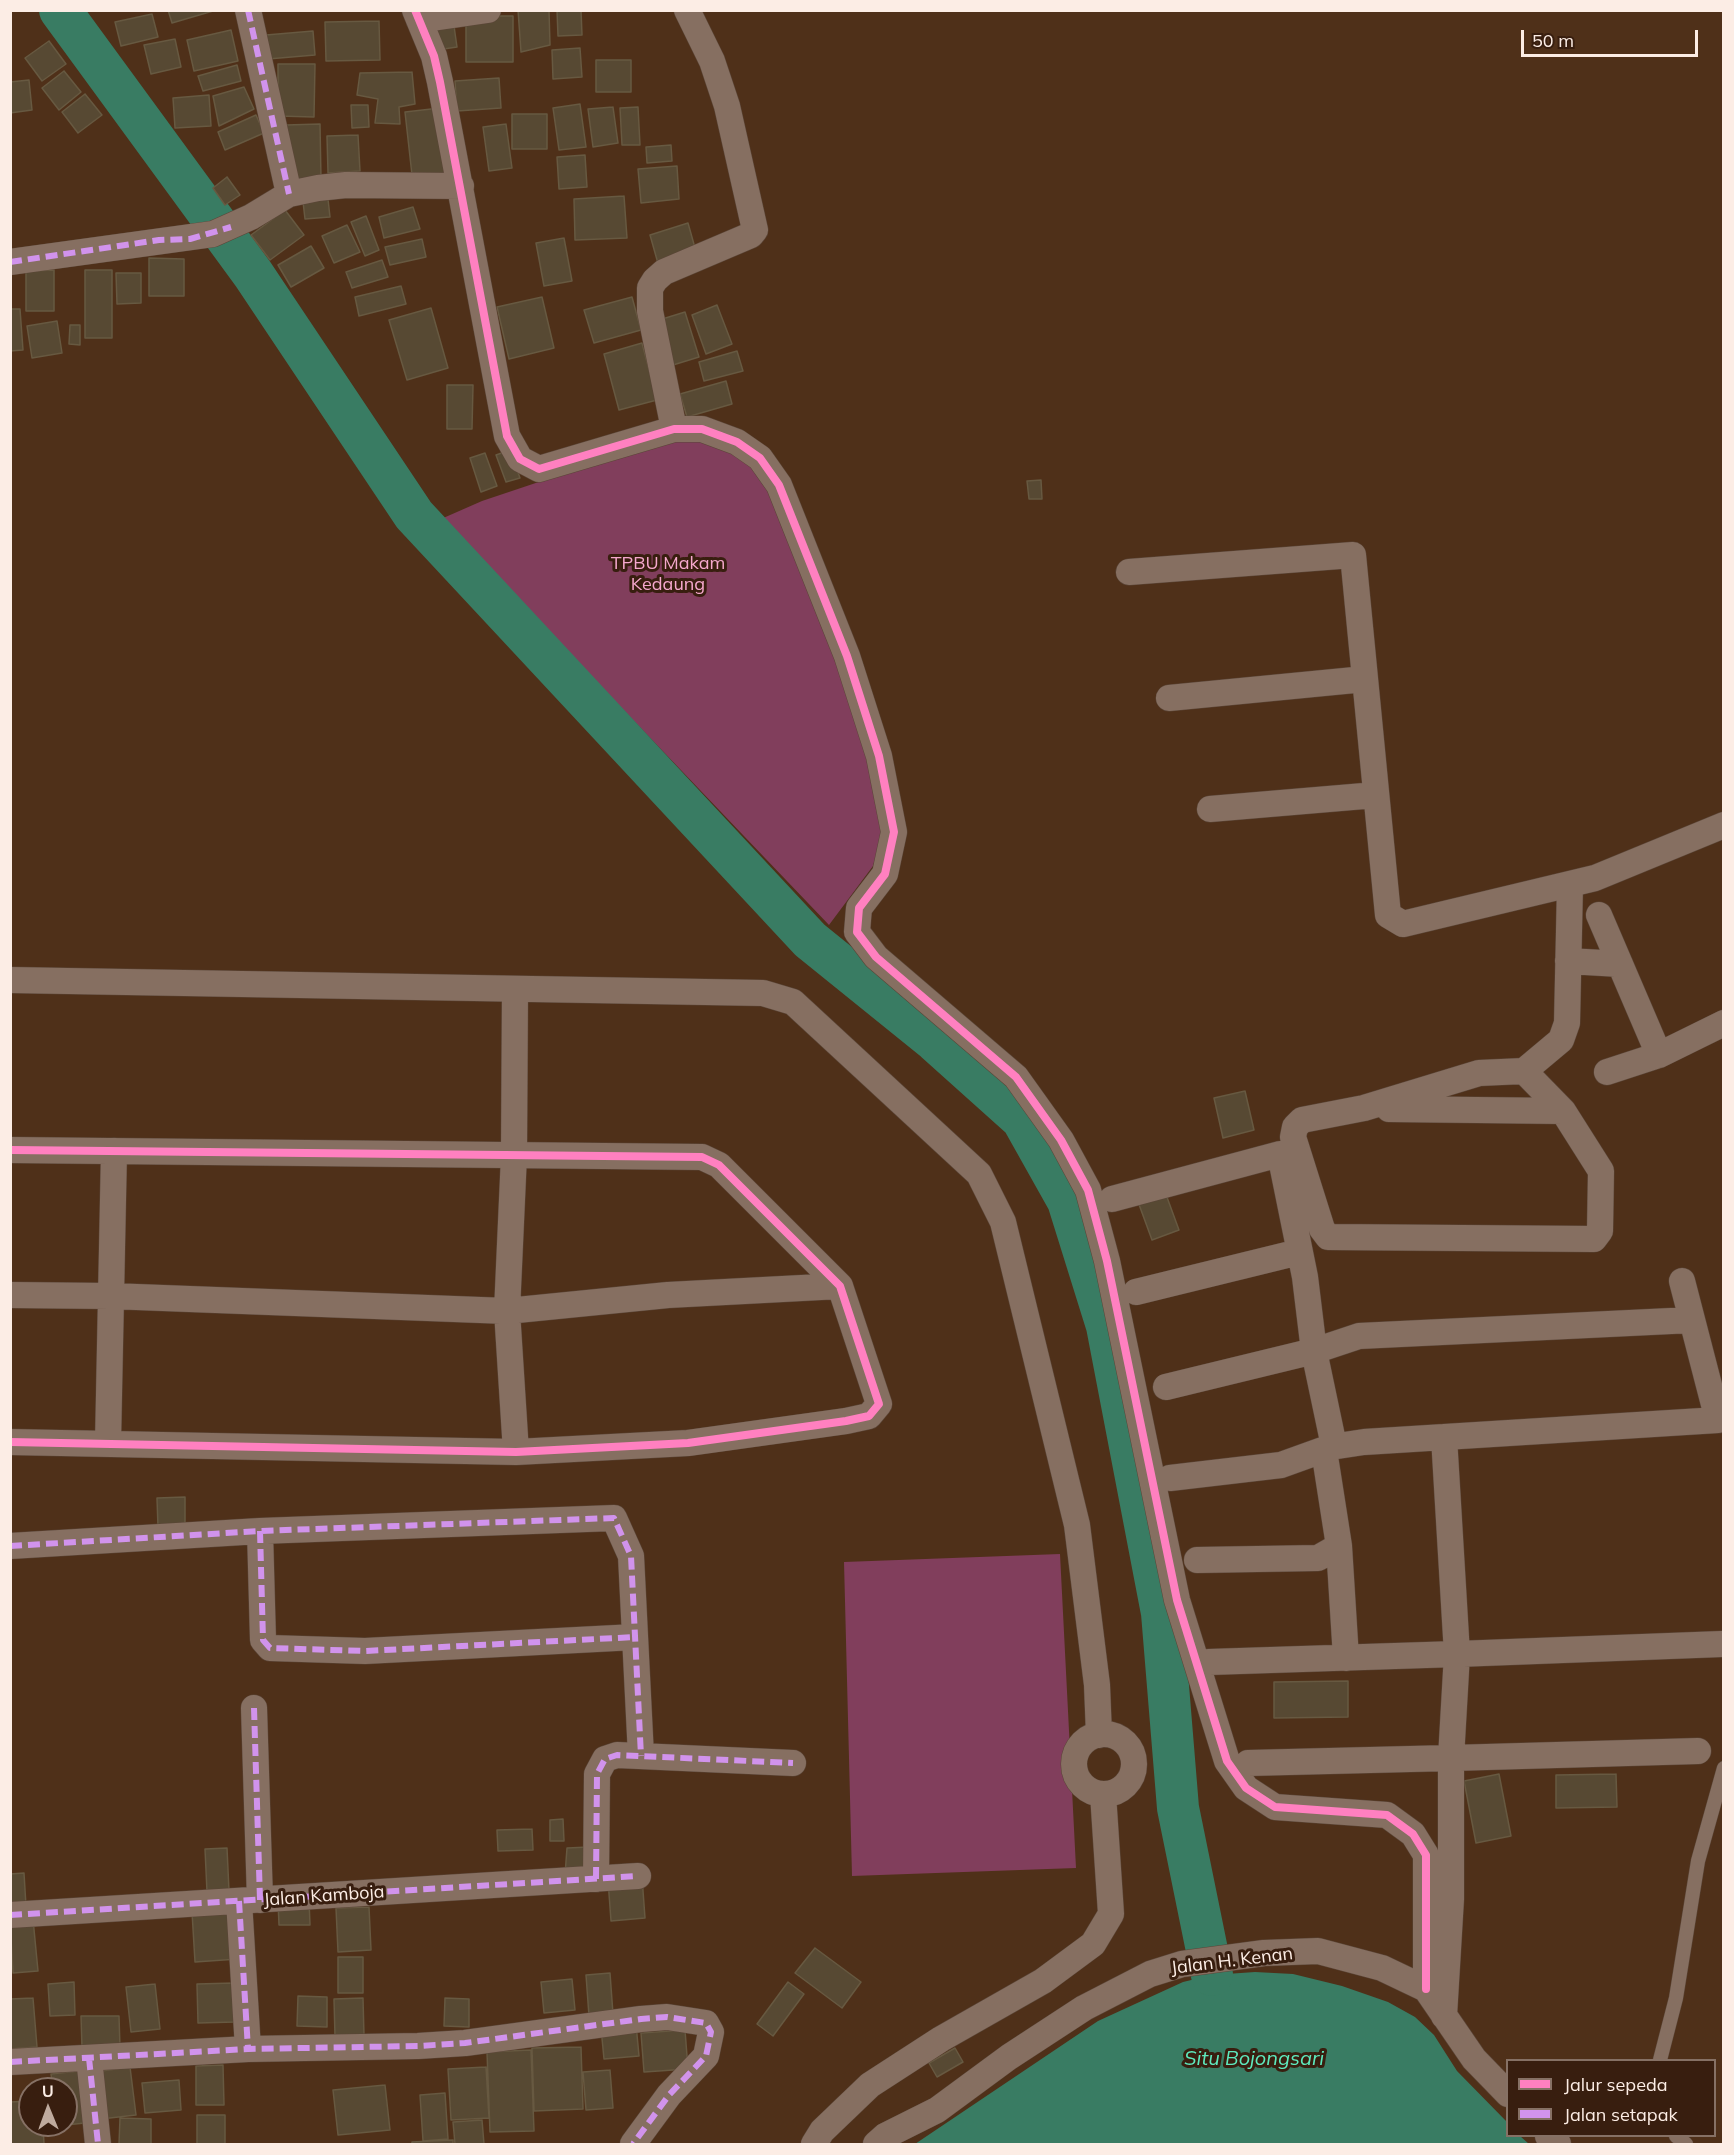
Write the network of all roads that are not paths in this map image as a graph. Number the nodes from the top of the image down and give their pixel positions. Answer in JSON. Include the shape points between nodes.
{"nodes":[{"id":1,"x":248,"y":10,"type":"edge"},
{"id":2,"x":488,"y":10,"type":"edge"},
{"id":3,"x":687,"y":10,"type":"edge"},
{"id":4,"x":417,"y":15,"type":"edge"},
{"id":5,"x":461,"y":186,"type":"junction"},
{"id":6,"x":289,"y":194,"type":"junction"},
{"id":7,"x":10,"y":262,"type":"edge"},
{"id":8,"x":674,"y":429,"type":"junction"},
{"id":9,"x":1129,"y":572,"type":"dead end"},
{"id":10,"x":1365,"y":679,"type":"junction"},
{"id":11,"x":1169,"y":698,"type":"dead end"},
{"id":12,"x":1376,"y":795,"type":"junction"},
{"id":13,"x":1210,"y":809,"type":"dead end"},
{"id":14,"x":1724,"y":825,"type":"edge"},
{"id":15,"x":1570,"y":885,"type":"junction"},
{"id":16,"x":1599,"y":915,"type":"dead end"},
{"id":17,"x":1568,"y":961,"type":"junction"},
{"id":18,"x":1620,"y":964,"type":"junction"},
{"id":19,"x":10,"y":980,"type":"edge"},
{"id":20,"x":515,"y":989,"type":"junction"},
{"id":21,"x":1724,"y":1023,"type":"edge"},
{"id":22,"x":1659,"y":1055,"type":"junction"},
{"id":23,"x":1531,"y":1066,"type":"junction"},
{"id":24,"x":1607,"y":1072,"type":"dead end"},
{"id":25,"x":1364,"y":1108,"type":"junction"},
{"id":26,"x":1563,"y":1111,"type":"junction"},
{"id":27,"x":10,"y":1150,"type":"edge"},
{"id":28,"x":114,"y":1151,"type":"junction"},
{"id":29,"x":514,"y":1155,"type":"junction"},
{"id":30,"x":1112,"y":1199,"type":"dead end"},
{"id":31,"x":1299,"y":1252,"type":"junction"},
{"id":32,"x":1682,"y":1281,"type":"dead end"},
{"id":33,"x":840,"y":1286,"type":"junction"},
{"id":34,"x":1136,"y":1292,"type":"dead end"},
{"id":35,"x":10,"y":1295,"type":"edge"},
{"id":36,"x":110,"y":1296,"type":"junction"},
{"id":37,"x":507,"y":1311,"type":"junction"},
{"id":38,"x":1692,"y":1320,"type":"junction"},
{"id":39,"x":1314,"y":1351,"type":"junction"},
{"id":40,"x":1166,"y":1387,"type":"dead end"},
{"id":41,"x":1444,"y":1437,"type":"junction"},
{"id":42,"x":10,"y":1442,"type":"edge"},
{"id":43,"x":108,"y":1443,"type":"junction"},
{"id":44,"x":1329,"y":1448,"type":"junction"},
{"id":45,"x":516,"y":1452,"type":"junction"},
{"id":46,"x":1170,"y":1478,"type":"dead end"},
{"id":47,"x":260,"y":1532,"type":"junction"},
{"id":48,"x":10,"y":1546,"type":"edge"},
{"id":49,"x":1339,"y":1546,"type":"junction"},
{"id":50,"x":1197,"y":1560,"type":"dead end"},
{"id":51,"x":635,"y":1637,"type":"junction"},
{"id":52,"x":1722,"y":1644,"type":"dead end"},
{"id":53,"x":1457,"y":1654,"type":"junction"},
{"id":54,"x":1346,"y":1658,"type":"junction"},
{"id":55,"x":1209,"y":1662,"type":"dead end"},
{"id":56,"x":254,"y":1708,"type":"dead end"},
{"id":57,"x":1099,"y":1735,"type":"junction"},
{"id":58,"x":1698,"y":1750,"type":"dead end"},
{"id":59,"x":641,"y":1756,"type":"junction"},
{"id":60,"x":1451,"y":1758,"type":"junction"},
{"id":61,"x":793,"y":1763,"type":"dead end"},
{"id":62,"x":1248,"y":1763,"type":"dead end"},
{"id":63,"x":1724,"y":1768,"type":"edge"},
{"id":64,"x":1102,"y":1794,"type":"junction"},
{"id":65,"x":638,"y":1876,"type":"dead end"},
{"id":66,"x":596,"y":1879,"type":"junction"},
{"id":67,"x":249,"y":1900,"type":"junction"},
{"id":68,"x":10,"y":1915,"type":"edge"},
{"id":69,"x":1425,"y":1989,"type":"junction"},
{"id":70,"x":1444,"y":2016,"type":"junction"},
{"id":71,"x":248,"y":2049,"type":"junction"},
{"id":72,"x":89,"y":2058,"type":"junction"},
{"id":73,"x":1660,"y":2059,"type":"edge"},
{"id":74,"x":10,"y":2062,"type":"edge"},
{"id":75,"x":1506,"y":2092,"type":"edge"},
{"id":76,"x":98,"y":2145,"type":"edge"},
{"id":77,"x":633,"y":2145,"type":"edge"},
{"id":78,"x":814,"y":2145,"type":"edge"},
{"id":79,"x":876,"y":2145,"type":"edge"}],
"edges":[{"from":1,"to":6,"type":"street"},
{"from":2,"to":4,"type":"street"},
{"from":3,"to":8,"type":"street","via":[[712,61],[727,106],[755,230],[664,272],[650,288],[650,311]]},
{"from":4,"to":5,"type":"street","via":[[441,82]]},
{"from":5,"to":6,"type":"street","via":[[346,185]]},
{"from":5,"to":8,"type":"street","via":[[507,436],[520,459],[539,469]]},
{"from":6,"to":7,"type":"street","via":[[222,230]]},
{"from":8,"to":69,"type":"street","via":[[690,427],[717,433],[760,459],[778,485],[847,656],[879,756],[894,832],[885,874],[859,908],[857,932],[876,957],[1016,1077],[1061,1140],[1088,1190],[1107,1261],[1177,1600],[1227,1761],[1246,1788],[1275,1807],[1387,1815],[1413,1834],[1426,1855]]},
{"from":9,"to":10,"type":"street","via":[[1353,555]]},
{"from":10,"to":11,"type":"street"},
{"from":10,"to":12,"type":"street"},
{"from":12,"to":13,"type":"street"},
{"from":12,"to":15,"type":"street","via":[[1388,915],[1403,924]]},
{"from":14,"to":15,"type":"street"},
{"from":15,"to":17,"type":"street"},
{"from":16,"to":18,"type":"street"},
{"from":17,"to":18,"type":"street"},
{"from":17,"to":23,"type":"street","via":[[1567,1023],[1561,1040]]},
{"from":18,"to":22,"type":"street"},
{"from":19,"to":20,"type":"street"},
{"from":20,"to":29,"type":"street"},
{"from":20,"to":57,"type":"street","via":[[763,993],[793,1002],[979,1174],[1003,1222],[1077,1525],[1097,1685]]},
{"from":21,"to":22,"type":"street"},
{"from":22,"to":24,"type":"street"},
{"from":23,"to":25,"type":"street","via":[[1479,1073]]},
{"from":23,"to":26,"type":"street"},
{"from":25,"to":26,"type":"street"},
{"from":25,"to":26,"type":"street","via":[[1302,1120],[1295,1127],[1293,1137],[1322,1229],[1328,1237],[1594,1239],[1600,1231],[1601,1171]]},
{"from":27,"to":28,"type":"street"},
{"from":28,"to":29,"type":"street"},
{"from":28,"to":36,"type":"street"},
{"from":29,"to":33,"type":"street","via":[[702,1157],[719,1165]]},
{"from":29,"to":37,"type":"street"},
{"from":30,"to":31,"type":"street","via":[[1280,1154]]},
{"from":31,"to":34,"type":"street"},
{"from":31,"to":39,"type":"street"},
{"from":32,"to":38,"type":"street"},
{"from":33,"to":37,"type":"street","via":[[668,1295]]},
{"from":33,"to":45,"type":"street","via":[[879,1404],[869,1416],[688,1443]]},
{"from":35,"to":36,"type":"street"},
{"from":36,"to":37,"type":"street"},
{"from":36,"to":43,"type":"street"},
{"from":37,"to":45,"type":"street"},
{"from":38,"to":39,"type":"street","via":[[1359,1336]]},
{"from":38,"to":41,"type":"street","via":[[1718,1420]]},
{"from":39,"to":40,"type":"street"},
{"from":39,"to":44,"type":"street"},
{"from":41,"to":44,"type":"street"},
{"from":41,"to":53,"type":"street"},
{"from":42,"to":43,"type":"street"},
{"from":43,"to":45,"type":"street"},
{"from":44,"to":46,"type":"street","via":[[1281,1465]]},
{"from":44,"to":49,"type":"street"},
{"from":47,"to":48,"type":"street"},
{"from":47,"to":51,"type":"street","via":[[614,1518],[631,1556]]},
{"from":47,"to":51,"type":"street","via":[[263,1640],[270,1648],[365,1651]]},
{"from":49,"to":50,"type":"street","via":[[1318,1558]]},
{"from":49,"to":54,"type":"street"},
{"from":51,"to":59,"type":"street"},
{"from":52,"to":53,"type":"street"},
{"from":53,"to":54,"type":"street"},
{"from":53,"to":60,"type":"street"},
{"from":54,"to":55,"type":"street"},
{"from":56,"to":67,"type":"street"},
{"from":57,"to":64,"type":"street","via":[[1079,1747],[1074,1767],[1082,1785]]},
{"from":57,"to":64,"type":"street","via":[[1123,1741],[1134,1766],[1127,1784]]},
{"from":58,"to":60,"type":"street"},
{"from":59,"to":61,"type":"street"},
{"from":59,"to":66,"type":"street","via":[[617,1755],[601,1763],[597,1774]]},
{"from":60,"to":62,"type":"street"},
{"from":60,"to":70,"type":"street","via":[[1451,1899]]},
{"from":63,"to":73,"type":"lane","via":[[1698,1861],[1678,1989]]},
{"from":64,"to":78,"type":"street","via":[[1110,1914],[1093,1944],[1043,1981],[870,2085],[822,2131]]},
{"from":65,"to":66,"type":"street","name":"Jalan Kamboja"},
{"from":66,"to":67,"type":"street","name":"Jalan Kamboja"},
{"from":67,"to":68,"type":"street","name":"Jalan Kamboja"},
{"from":67,"to":71,"type":"street"},
{"from":69,"to":70,"type":"street","name":"Jalan H. Kenan"},
{"from":69,"to":79,"type":"street","name":"Jalan H. Kenan","via":[[1382,1968],[1318,1951],[1264,1953],[1182,1964],[1150,1974],[1084,2008],[937,2110],[885,2136]]},
{"from":70,"to":75,"type":"street","name":"Jalan H. Kenan","via":[[1474,2059]]},
{"from":71,"to":72,"type":"street"},
{"from":71,"to":77,"type":"street","via":[[465,2043],[667,2018],[706,2023],[711,2032],[706,2056],[669,2095]]},
{"from":72,"to":74,"type":"street"},
{"from":72,"to":76,"type":"street"}]}
